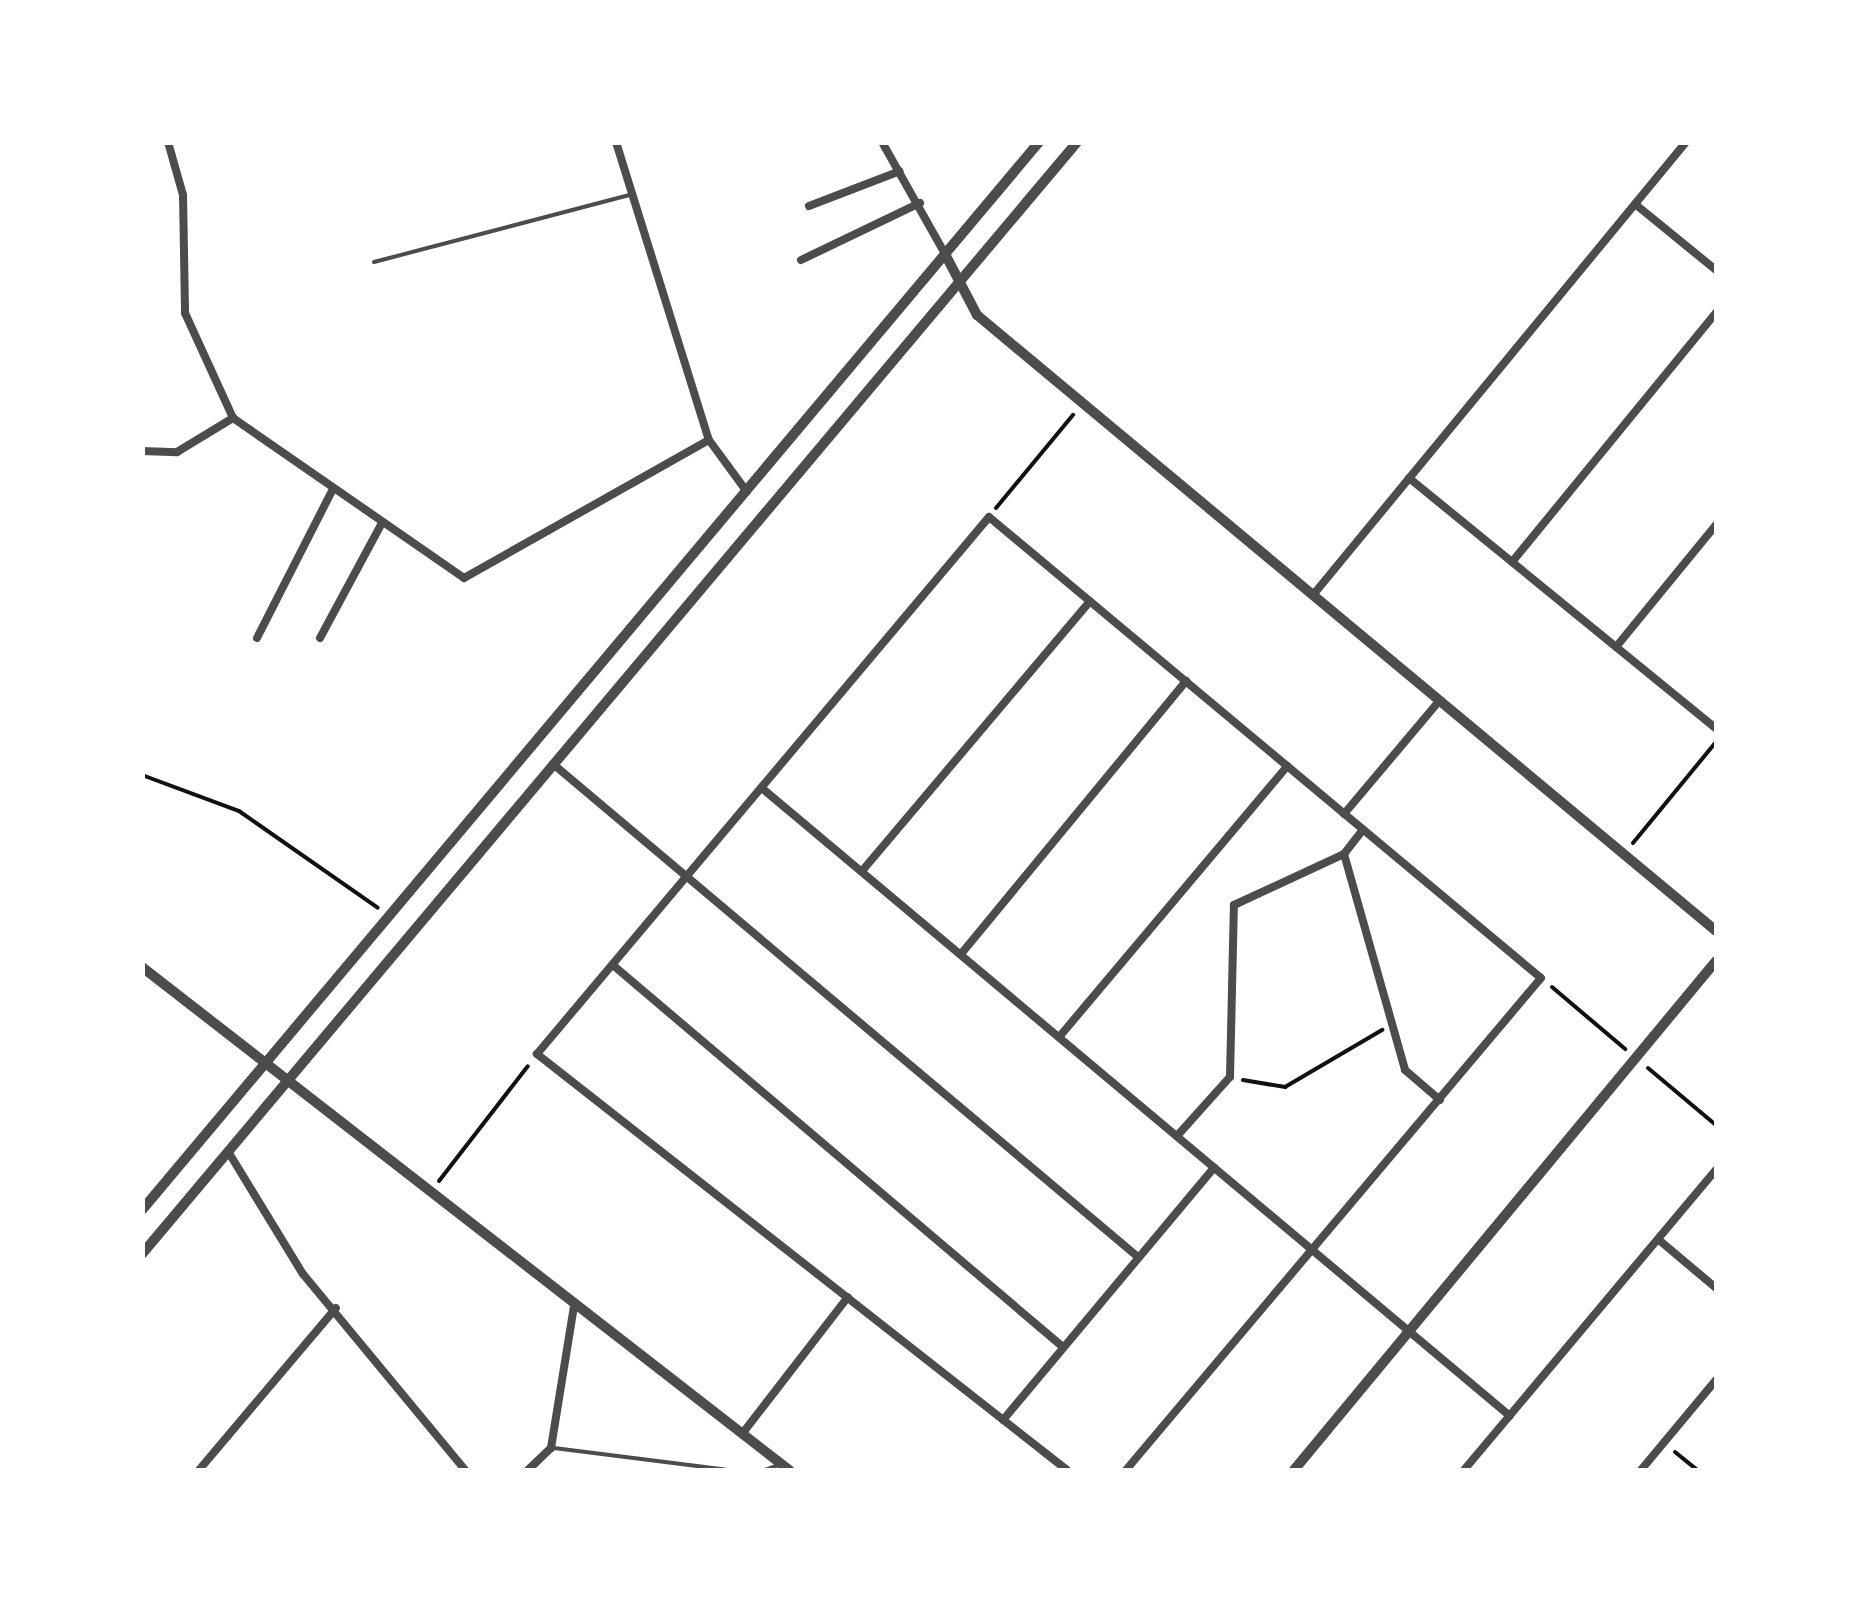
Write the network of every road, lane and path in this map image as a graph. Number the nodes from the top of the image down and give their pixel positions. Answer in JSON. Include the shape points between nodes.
{"nodes":[{"id":1,"x":168,"y":142,"type":"edge"},
{"id":2,"x":616,"y":142,"type":"edge"},
{"id":3,"x":882,"y":142,"type":"edge"},
{"id":4,"x":1039,"y":142,"type":"edge"},
{"id":5,"x":1077,"y":142,"type":"edge"},
{"id":6,"x":1686,"y":142,"type":"edge"},
{"id":7,"x":900,"y":170,"type":"junction"},
{"id":8,"x":630,"y":195,"type":"junction"},
{"id":9,"x":920,"y":202,"type":"junction"},
{"id":10,"x":1636,"y":204,"type":"junction"},
{"id":11,"x":808,"y":206,"type":"dead end"},
{"id":12,"x":944,"y":254,"type":"junction"},
{"id":13,"x":801,"y":260,"type":"dead end"},
{"id":14,"x":374,"y":262,"type":"dead end"},
{"id":15,"x":1716,"y":270,"type":"edge"},
{"id":16,"x":956,"y":286,"type":"junction"},
{"id":17,"x":1716,"y":313,"type":"edge"},
{"id":18,"x":1082,"y":404,"type":"junction"},
{"id":19,"x":233,"y":418,"type":"junction"},
{"id":20,"x":709,"y":440,"type":"junction"},
{"id":21,"x":142,"y":451,"type":"edge"},
{"id":22,"x":1409,"y":478,"type":"junction"},
{"id":23,"x":333,"y":488,"type":"junction"},
{"id":24,"x":747,"y":492,"type":"junction"},
{"id":25,"x":989,"y":518,"type":"junction"},
{"id":26,"x":382,"y":523,"type":"junction"},
{"id":27,"x":1716,"y":526,"type":"edge"},
{"id":28,"x":1512,"y":562,"type":"junction"},
{"id":29,"x":1312,"y":595,"type":"junction"},
{"id":30,"x":1090,"y":601,"type":"junction"},
{"id":31,"x":257,"y":638,"type":"dead end"},
{"id":32,"x":320,"y":638,"type":"dead end"},
{"id":33,"x":1616,"y":646,"type":"junction"},
{"id":34,"x":1186,"y":681,"type":"junction"},
{"id":35,"x":1439,"y":701,"type":"junction"},
{"id":36,"x":1716,"y":728,"type":"edge"},
{"id":37,"x":1716,"y":742,"type":"edge"},
{"id":38,"x":553,"y":763,"type":"junction"},
{"id":39,"x":1286,"y":766,"type":"junction"},
{"id":40,"x":142,"y":775,"type":"edge"},
{"id":41,"x":764,"y":789,"type":"junction"},
{"id":42,"x":1344,"y":814,"type":"junction"},
{"id":43,"x":1363,"y":830,"type":"junction"},
{"id":44,"x":1344,"y":854,"type":"junction"},
{"id":45,"x":1624,"y":854,"type":"junction"},
{"id":46,"x":862,"y":871,"type":"junction"},
{"id":47,"x":688,"y":877,"type":"junction"},
{"id":48,"x":390,"y":917,"type":"junction"},
{"id":49,"x":1716,"y":931,"type":"edge"},
{"id":50,"x":961,"y":954,"type":"junction"},
{"id":51,"x":1716,"y":961,"type":"edge"},
{"id":52,"x":614,"y":966,"type":"junction"},
{"id":53,"x":142,"y":967,"type":"edge"},
{"id":54,"x":1390,"y":1024,"type":"junction"},
{"id":55,"x":1060,"y":1036,"type":"junction"},
{"id":56,"x":537,"y":1054,"type":"junction"},
{"id":57,"x":266,"y":1064,"type":"junction"},
{"id":58,"x":1230,"y":1077,"type":"junction"},
{"id":59,"x":287,"y":1081,"type":"junction"},
{"id":60,"x":1440,"y":1100,"type":"junction"},
{"id":61,"x":1177,"y":1136,"type":"junction"},
{"id":62,"x":229,"y":1153,"type":"junction"},
{"id":63,"x":1214,"y":1168,"type":"junction"},
{"id":64,"x":1716,"y":1170,"type":"edge"},
{"id":65,"x":429,"y":1193,"type":"junction"},
{"id":66,"x":142,"y":1210,"type":"edge"},
{"id":67,"x":1659,"y":1240,"type":"junction"},
{"id":68,"x":1312,"y":1252,"type":"junction"},
{"id":69,"x":142,"y":1254,"type":"edge"},
{"id":70,"x":1138,"y":1258,"type":"junction"},
{"id":71,"x":1716,"y":1288,"type":"edge"},
{"id":72,"x":848,"y":1297,"type":"junction"},
{"id":73,"x":574,"y":1306,"type":"junction"},
{"id":74,"x":336,"y":1308,"type":"junction"},
{"id":75,"x":1410,"y":1334,"type":"junction"},
{"id":76,"x":1063,"y":1347,"type":"junction"},
{"id":77,"x":1716,"y":1380,"type":"edge"},
{"id":78,"x":1510,"y":1416,"type":"junction"},
{"id":79,"x":1003,"y":1420,"type":"junction"},
{"id":80,"x":742,"y":1434,"type":"junction"},
{"id":81,"x":1664,"y":1443,"type":"junction"},
{"id":82,"x":551,"y":1448,"type":"junction"},
{"id":83,"x":784,"y":1467,"type":"edge"},
{"id":84,"x":199,"y":1470,"type":"edge"},
{"id":85,"x":466,"y":1470,"type":"edge"},
{"id":86,"x":528,"y":1470,"type":"edge"},
{"id":87,"x":727,"y":1470,"type":"edge"},
{"id":88,"x":765,"y":1470,"type":"edge"},
{"id":89,"x":1066,"y":1470,"type":"edge"},
{"id":90,"x":1126,"y":1470,"type":"edge"},
{"id":91,"x":1294,"y":1470,"type":"edge"},
{"id":92,"x":1464,"y":1470,"type":"edge"},
{"id":93,"x":1640,"y":1470,"type":"edge"},
{"id":94,"x":1697,"y":1470,"type":"edge"}],
"edges":[{"from":1,"to":19,"type":"street","via":[[182,195],[185,314]]},
{"from":2,"to":8,"type":"street"},
{"from":3,"to":7,"type":"street"},
{"from":4,"to":12,"type":"street"},
{"from":5,"to":16,"type":"street"},
{"from":6,"to":10,"type":"street"},
{"from":7,"to":9,"type":"street"},
{"from":7,"to":11,"type":"street"},
{"from":8,"to":14,"type":"lane"},
{"from":8,"to":20,"type":"street"},
{"from":9,"to":12,"type":"street"},
{"from":9,"to":13,"type":"street"},
{"from":10,"to":15,"type":"street"},
{"from":10,"to":22,"type":"street"},
{"from":12,"to":16,"type":"street"},
{"from":12,"to":24,"type":"street"},
{"from":16,"to":18,"type":"street"},
{"from":16,"to":38,"type":"street"},
{"from":17,"to":28,"type":"street"},
{"from":18,"to":25,"type":"path"},
{"from":18,"to":29,"type":"street"},
{"from":19,"to":21,"type":"street","via":[[177,452]]},
{"from":19,"to":23,"type":"street"},
{"from":20,"to":24,"type":"street"},
{"from":20,"to":26,"type":"street","via":[[464,578]]},
{"from":22,"to":28,"type":"street"},
{"from":22,"to":29,"type":"street"},
{"from":23,"to":26,"type":"street"},
{"from":23,"to":31,"type":"street"},
{"from":24,"to":48,"type":"street"},
{"from":25,"to":30,"type":"street"},
{"from":25,"to":41,"type":"street"},
{"from":26,"to":32,"type":"street"},
{"from":27,"to":33,"type":"street"},
{"from":28,"to":33,"type":"street"},
{"from":29,"to":35,"type":"street"},
{"from":30,"to":34,"type":"street"},
{"from":30,"to":46,"type":"street"},
{"from":33,"to":36,"type":"street"},
{"from":34,"to":39,"type":"street"},
{"from":34,"to":50,"type":"street"},
{"from":35,"to":42,"type":"street"},
{"from":35,"to":45,"type":"street"},
{"from":37,"to":45,"type":"path"},
{"from":38,"to":47,"type":"street"},
{"from":38,"to":59,"type":"street"},
{"from":39,"to":42,"type":"street"},
{"from":39,"to":55,"type":"street"},
{"from":40,"to":48,"type":"path","via":[[239,811]]},
{"from":41,"to":46,"type":"street"},
{"from":41,"to":47,"type":"street"},
{"from":42,"to":43,"type":"street"},
{"from":43,"to":44,"type":"street"},
{"from":43,"to":60,"type":"street","via":[[1541,978]]},
{"from":44,"to":54,"type":"street"},
{"from":44,"to":58,"type":"street","via":[[1234,905]]},
{"from":45,"to":49,"type":"street"},
{"from":46,"to":50,"type":"street"},
{"from":47,"to":52,"type":"street"},
{"from":47,"to":70,"type":"street"},
{"from":48,"to":57,"type":"street"},
{"from":50,"to":55,"type":"street"},
{"from":51,"to":75,"type":"street"},
{"from":52,"to":56,"type":"street"},
{"from":52,"to":76,"type":"street"},
{"from":53,"to":57,"type":"street"},
{"from":54,"to":58,"type":"path","via":[[1285,1087]]},
{"from":54,"to":60,"type":"street","via":[[1404,1070]]},
{"from":55,"to":61,"type":"street"},
{"from":56,"to":65,"type":"path"},
{"from":56,"to":72,"type":"street"},
{"from":57,"to":59,"type":"street"},
{"from":57,"to":66,"type":"street"},
{"from":58,"to":61,"type":"street"},
{"from":59,"to":62,"type":"street"},
{"from":59,"to":65,"type":"street"},
{"from":60,"to":68,"type":"street"},
{"from":61,"to":63,"type":"street"},
{"from":62,"to":69,"type":"street"},
{"from":62,"to":74,"type":"street","via":[[272,1231]]},
{"from":63,"to":68,"type":"street"},
{"from":63,"to":70,"type":"street"},
{"from":64,"to":67,"type":"street"},
{"from":65,"to":73,"type":"street"},
{"from":67,"to":71,"type":"street"},
{"from":67,"to":78,"type":"street"},
{"from":68,"to":75,"type":"street"},
{"from":68,"to":90,"type":"street"},
{"from":70,"to":76,"type":"street"},
{"from":72,"to":79,"type":"street"},
{"from":72,"to":80,"type":"street"},
{"from":73,"to":80,"type":"street"},
{"from":73,"to":82,"type":"street"},
{"from":74,"to":84,"type":"street"},
{"from":74,"to":85,"type":"street"},
{"from":75,"to":78,"type":"street"},
{"from":75,"to":91,"type":"street"},
{"from":76,"to":79,"type":"street"},
{"from":77,"to":81,"type":"street"},
{"from":78,"to":92,"type":"street"},
{"from":79,"to":89,"type":"street"},
{"from":80,"to":83,"type":"street"},
{"from":81,"to":93,"type":"street"},
{"from":81,"to":94,"type":"path"},
{"from":82,"to":86,"type":"street"},
{"from":82,"to":87,"type":"lane"},
{"from":83,"to":88,"type":"lane"}]}
